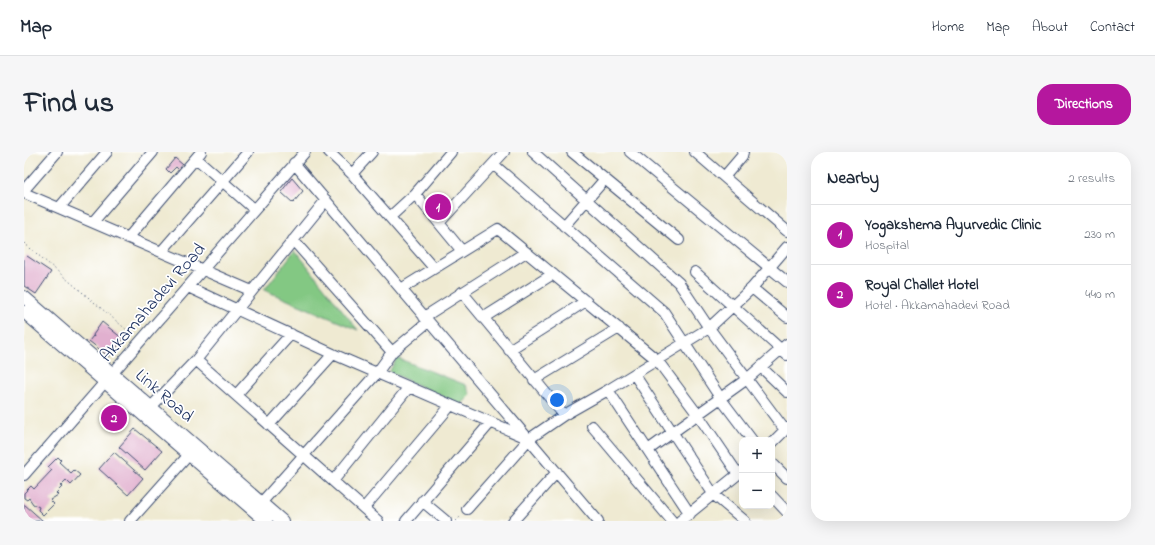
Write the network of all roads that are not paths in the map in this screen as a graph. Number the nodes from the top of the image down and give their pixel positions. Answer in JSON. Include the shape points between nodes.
{"nodes":[{"id":1,"x":57,"y":152,"type":"edge"},
{"id":2,"x":107,"y":152,"type":"edge"},
{"id":3,"x":154,"y":152,"type":"edge"},
{"id":4,"x":248,"y":152,"type":"edge"},
{"id":5,"x":305,"y":152,"type":"edge"},
{"id":6,"x":329,"y":152,"type":"edge"},
{"id":7,"x":372,"y":152,"type":"edge"},
{"id":8,"x":451,"y":152,"type":"edge"},
{"id":9,"x":504,"y":152,"type":"edge"},
{"id":10,"x":533,"y":152,"type":"edge"},
{"id":11,"x":572,"y":152,"type":"edge"},
{"id":12,"x":630,"y":152,"type":"edge"},
{"id":13,"x":695,"y":152,"type":"edge"},
{"id":14,"x":743,"y":152,"type":"edge"},
{"id":15,"x":199,"y":155,"type":"edge"},
{"id":16,"x":294,"y":163,"type":"junction"},
{"id":17,"x":493,"y":164,"type":"junction"},
{"id":18,"x":352,"y":174,"type":"junction"},
{"id":19,"x":724,"y":177,"type":"junction"},
{"id":20,"x":605,"y":179,"type":"junction"},
{"id":21,"x":223,"y":181,"type":"junction"},
{"id":22,"x":24,"y":191,"type":"edge"},
{"id":23,"x":415,"y":194,"type":"junction"},
{"id":24,"x":586,"y":199,"type":"junction"},
{"id":25,"x":326,"y":200,"type":"junction"},
{"id":26,"x":59,"y":208,"type":"junction"},
{"id":27,"x":254,"y":209,"type":"junction"},
{"id":28,"x":390,"y":217,"type":"junction"},
{"id":29,"x":92,"y":222,"type":"junction"},
{"id":30,"x":439,"y":223,"type":"junction"},
{"id":31,"x":564,"y":226,"type":"junction"},
{"id":32,"x":787,"y":231,"type":"edge"},
{"id":33,"x":128,"y":238,"type":"junction"},
{"id":34,"x":294,"y":240,"type":"junction"},
{"id":35,"x":679,"y":240,"type":"dead end"},
{"id":36,"x":787,"y":247,"type":"edge"},
{"id":37,"x":462,"y":251,"type":"junction"},
{"id":38,"x":161,"y":252,"type":"junction"},
{"id":39,"x":526,"y":252,"type":"junction"},
{"id":40,"x":770,"y":267,"type":"junction"},
{"id":41,"x":434,"y":268,"type":"junction"},
{"id":42,"x":203,"y":270,"type":"junction"},
{"id":43,"x":695,"y":272,"type":"dead end"},
{"id":44,"x":553,"y":274,"type":"junction"},
{"id":45,"x":787,"y":282,"type":"edge"},
{"id":46,"x":188,"y":287,"type":"junction"},
{"id":47,"x":752,"y":288,"type":"junction"},
{"id":48,"x":401,"y":289,"type":"junction"},
{"id":49,"x":252,"y":291,"type":"junction"},
{"id":50,"x":462,"y":292,"type":"junction"},
{"id":51,"x":24,"y":297,"type":"edge"},
{"id":52,"x":586,"y":302,"type":"junction"},
{"id":53,"x":733,"y":306,"type":"junction"},
{"id":54,"x":237,"y":309,"type":"junction"},
{"id":55,"x":24,"y":312,"type":"edge"},
{"id":56,"x":787,"y":317,"type":"edge"},
{"id":57,"x":483,"y":318,"type":"junction"},
{"id":58,"x":426,"y":320,"type":"junction"},
{"id":59,"x":619,"y":328,"type":"junction"},
{"id":60,"x":709,"y":328,"type":"junction"},
{"id":61,"x":291,"y":334,"type":"junction"},
{"id":62,"x":685,"y":343,"type":"junction"},
{"id":63,"x":509,"y":350,"type":"junction"},
{"id":64,"x":785,"y":350,"type":"edge"},
{"id":65,"x":392,"y":352,"type":"junction"},
{"id":66,"x":333,"y":354,"type":"junction"},
{"id":67,"x":196,"y":360,"type":"junction"},
{"id":68,"x":657,"y":360,"type":"junction"},
{"id":69,"x":761,"y":367,"type":"junction"},
{"id":70,"x":113,"y":373,"type":"junction"},
{"id":71,"x":377,"y":373,"type":"junction"},
{"id":72,"x":634,"y":374,"type":"junction"},
{"id":73,"x":747,"y":379,"type":"junction"},
{"id":74,"x":534,"y":380,"type":"junction"},
{"id":75,"x":104,"y":382,"type":"junction"},
{"id":76,"x":409,"y":387,"type":"junction"},
{"id":77,"x":608,"y":390,"type":"junction"},
{"id":78,"x":787,"y":392,"type":"edge"},
{"id":79,"x":236,"y":395,"type":"junction"},
{"id":80,"x":721,"y":399,"type":"junction"},
{"id":81,"x":451,"y":405,"type":"junction"},
{"id":82,"x":151,"y":407,"type":"junction"},
{"id":83,"x":564,"y":415,"type":"junction"},
{"id":84,"x":698,"y":415,"type":"junction"},
{"id":85,"x":491,"y":422,"type":"junction"},
{"id":86,"x":269,"y":424,"type":"junction"},
{"id":87,"x":592,"y":426,"type":"dead end"},
{"id":88,"x":786,"y":429,"type":"edge"},
{"id":89,"x":673,"y":432,"type":"junction"},
{"id":90,"x":750,"y":437,"type":"edge"},
{"id":91,"x":529,"y":439,"type":"junction"},
{"id":92,"x":775,"y":440,"type":"edge"},
{"id":93,"x":192,"y":450,"type":"junction"},
{"id":94,"x":648,"y":450,"type":"junction"},
{"id":95,"x":304,"y":455,"type":"junction"},
{"id":96,"x":775,"y":466,"type":"edge"},
{"id":97,"x":739,"y":471,"type":"edge"},
{"id":98,"x":557,"y":472,"type":"junction"},
{"id":99,"x":739,"y":473,"type":"edge"},
{"id":100,"x":24,"y":475,"type":"edge"},
{"id":101,"x":787,"y":478,"type":"edge"},
{"id":102,"x":333,"y":481,"type":"junction"},
{"id":103,"x":714,"y":495,"type":"junction"},
{"id":104,"x":775,"y":499,"type":"edge"},
{"id":105,"x":422,"y":501,"type":"junction"},
{"id":106,"x":261,"y":503,"type":"junction"},
{"id":107,"x":364,"y":508,"type":"junction"},
{"id":108,"x":467,"y":510,"type":"dead end"},
{"id":109,"x":787,"y":512,"type":"edge"},
{"id":110,"x":690,"y":514,"type":"junction"},
{"id":111,"x":130,"y":521,"type":"edge"},
{"id":112,"x":266,"y":521,"type":"edge"},
{"id":113,"x":282,"y":521,"type":"edge"},
{"id":114,"x":378,"y":521,"type":"edge"},
{"id":115,"x":406,"y":521,"type":"edge"},
{"id":116,"x":446,"y":521,"type":"edge"},
{"id":117,"x":513,"y":521,"type":"edge"},
{"id":118,"x":598,"y":521,"type":"edge"},
{"id":119,"x":672,"y":521,"type":"edge"},
{"id":120,"x":680,"y":521,"type":"edge"},
{"id":121,"x":745,"y":521,"type":"edge"}],
"edges":[{"from":1,"to":22,"type":"street"},
{"from":2,"to":26,"type":"street"},
{"from":3,"to":29,"type":"street"},
{"from":4,"to":21,"type":"street"},
{"from":5,"to":16,"type":"street","name":"Akkamahadevi Road"},
{"from":6,"to":18,"type":"street"},
{"from":7,"to":18,"type":"street"},
{"from":8,"to":23,"type":"street"},
{"from":9,"to":17,"type":"street"},
{"from":10,"to":24,"type":"street"},
{"from":11,"to":20,"type":"street"},
{"from":12,"to":40,"type":"street"},
{"from":13,"to":19,"type":"street"},
{"from":14,"to":19,"type":"street"},
{"from":15,"to":21,"type":"street"},
{"from":15,"to":33,"type":"street"},
{"from":16,"to":25,"type":"street"},
{"from":16,"to":27,"type":"street","name":"Akkamahadevi Road"},
{"from":17,"to":30,"type":"street"},
{"from":17,"to":31,"type":"street"},
{"from":18,"to":28,"type":"street"},
{"from":19,"to":32,"type":"street"},
{"from":20,"to":24,"type":"street"},
{"from":20,"to":35,"type":"street"},
{"from":21,"to":27,"type":"street"},
{"from":21,"to":38,"type":"street"},
{"from":22,"to":26,"type":"street"},
{"from":23,"to":28,"type":"street"},
{"from":23,"to":30,"type":"street"},
{"from":24,"to":31,"type":"street"},
{"from":24,"to":60,"type":"street","via":[[679,283]]},
{"from":25,"to":34,"type":"street"},
{"from":25,"to":48,"type":"street"},
{"from":26,"to":29,"type":"street"},
{"from":27,"to":42,"type":"street","name":"Akkamahadevi Road"},
{"from":28,"to":41,"type":"street"},
{"from":29,"to":33,"type":"street"},
{"from":30,"to":37,"type":"street"},
{"from":31,"to":62,"type":"street","via":[[664,312]]},
{"from":33,"to":38,"type":"street"},
{"from":34,"to":49,"type":"street"},
{"from":34,"to":65,"type":"street"},
{"from":36,"to":40,"type":"street"},
{"from":37,"to":39,"type":"street","via":[[498,229]]},
{"from":37,"to":41,"type":"street"},
{"from":38,"to":42,"type":"street"},
{"from":39,"to":44,"type":"street"},
{"from":39,"to":50,"type":"street"},
{"from":40,"to":45,"type":"street"},
{"from":40,"to":47,"type":"street"},
{"from":41,"to":48,"type":"street"},
{"from":42,"to":46,"type":"street","name":"Akkamahadevi Road"},
{"from":42,"to":49,"type":"street"},
{"from":43,"to":53,"type":"street"},
{"from":44,"to":52,"type":"street"},
{"from":44,"to":57,"type":"street"},
{"from":46,"to":54,"type":"street"},
{"from":46,"to":70,"type":"street","name":"Akkamahadevi Road"},
{"from":47,"to":53,"type":"street"},
{"from":47,"to":56,"type":"street"},
{"from":48,"to":58,"type":"street"},
{"from":49,"to":54,"type":"street"},
{"from":50,"to":57,"type":"street"},
{"from":50,"to":58,"type":"street"},
{"from":51,"to":70,"type":"main road","name":"Link Road"},
{"from":52,"to":59,"type":"street"},
{"from":52,"to":63,"type":"street"},
{"from":53,"to":60,"type":"street"},
{"from":53,"to":64,"type":"street"},
{"from":54,"to":61,"type":"street"},
{"from":54,"to":67,"type":"street"},
{"from":55,"to":75,"type":"main road"},
{"from":57,"to":63,"type":"street"},
{"from":58,"to":65,"type":"street"},
{"from":58,"to":91,"type":"street"},
{"from":59,"to":68,"type":"street"},
{"from":59,"to":74,"type":"street"},
{"from":60,"to":62,"type":"street"},
{"from":60,"to":73,"type":"street"},
{"from":61,"to":66,"type":"street"},
{"from":61,"to":79,"type":"street"},
{"from":62,"to":68,"type":"street"},
{"from":62,"to":80,"type":"street"},
{"from":63,"to":74,"type":"street"},
{"from":64,"to":69,"type":"street"},
{"from":65,"to":71,"type":"street"},
{"from":66,"to":71,"type":"street"},
{"from":66,"to":86,"type":"street"},
{"from":67,"to":79,"type":"street"},
{"from":67,"to":82,"type":"street"},
{"from":68,"to":72,"type":"street"},
{"from":68,"to":84,"type":"street"},
{"from":69,"to":73,"type":"street"},
{"from":69,"to":78,"type":"street"},
{"from":70,"to":75,"type":"street","name":"Akkamahadevi Road"},
{"from":70,"to":82,"type":"main road","name":"Link Road"},
{"from":71,"to":76,"type":"street"},
{"from":71,"to":95,"type":"street"},
{"from":72,"to":77,"type":"street"},
{"from":72,"to":89,"type":"street"},
{"from":73,"to":80,"type":"street"},
{"from":73,"to":88,"type":"street"},
{"from":74,"to":83,"type":"street"},
{"from":75,"to":93,"type":"main road"},
{"from":75,"to":100,"type":"street","name":"Akkamahadevi Road"},
{"from":76,"to":81,"type":"street"},
{"from":76,"to":102,"type":"street"},
{"from":77,"to":83,"type":"street"},
{"from":77,"to":94,"type":"street"},
{"from":79,"to":86,"type":"street"},
{"from":80,"to":84,"type":"street"},
{"from":80,"to":90,"type":"street"},
{"from":81,"to":85,"type":"street"},
{"from":81,"to":107,"type":"street"},
{"from":82,"to":93,"type":"main road","name":"Link Road"},
{"from":83,"to":91,"type":"street"},
{"from":84,"to":89,"type":"street"},
{"from":84,"to":97,"type":"street"},
{"from":85,"to":91,"type":"street"},
{"from":85,"to":105,"type":"street"},
{"from":86,"to":95,"type":"street"},
{"from":87,"to":119,"type":"street"},
{"from":88,"to":92,"type":"street"},
{"from":89,"to":94,"type":"street"},
{"from":89,"to":103,"type":"street"},
{"from":91,"to":98,"type":"street"},
{"from":91,"to":108,"type":"street"},
{"from":93,"to":106,"type":"main road","name":"Link Road"},
{"from":93,"to":111,"type":"street"},
{"from":93,"to":112,"type":"main road"},
{"from":94,"to":110,"type":"street"},
{"from":95,"to":102,"type":"street"},
{"from":95,"to":106,"type":"street"},
{"from":96,"to":101,"type":"street"},
{"from":98,"to":117,"type":"street"},
{"from":98,"to":118,"type":"street"},
{"from":99,"to":103,"type":"street"},
{"from":102,"to":107,"type":"street"},
{"from":103,"to":110,"type":"street"},
{"from":103,"to":121,"type":"street"},
{"from":104,"to":109,"type":"street"},
{"from":105,"to":115,"type":"street"},
{"from":105,"to":116,"type":"street"},
{"from":106,"to":113,"type":"main road","name":"Link Road"},
{"from":107,"to":114,"type":"street"},
{"from":110,"to":120,"type":"street"}]}
